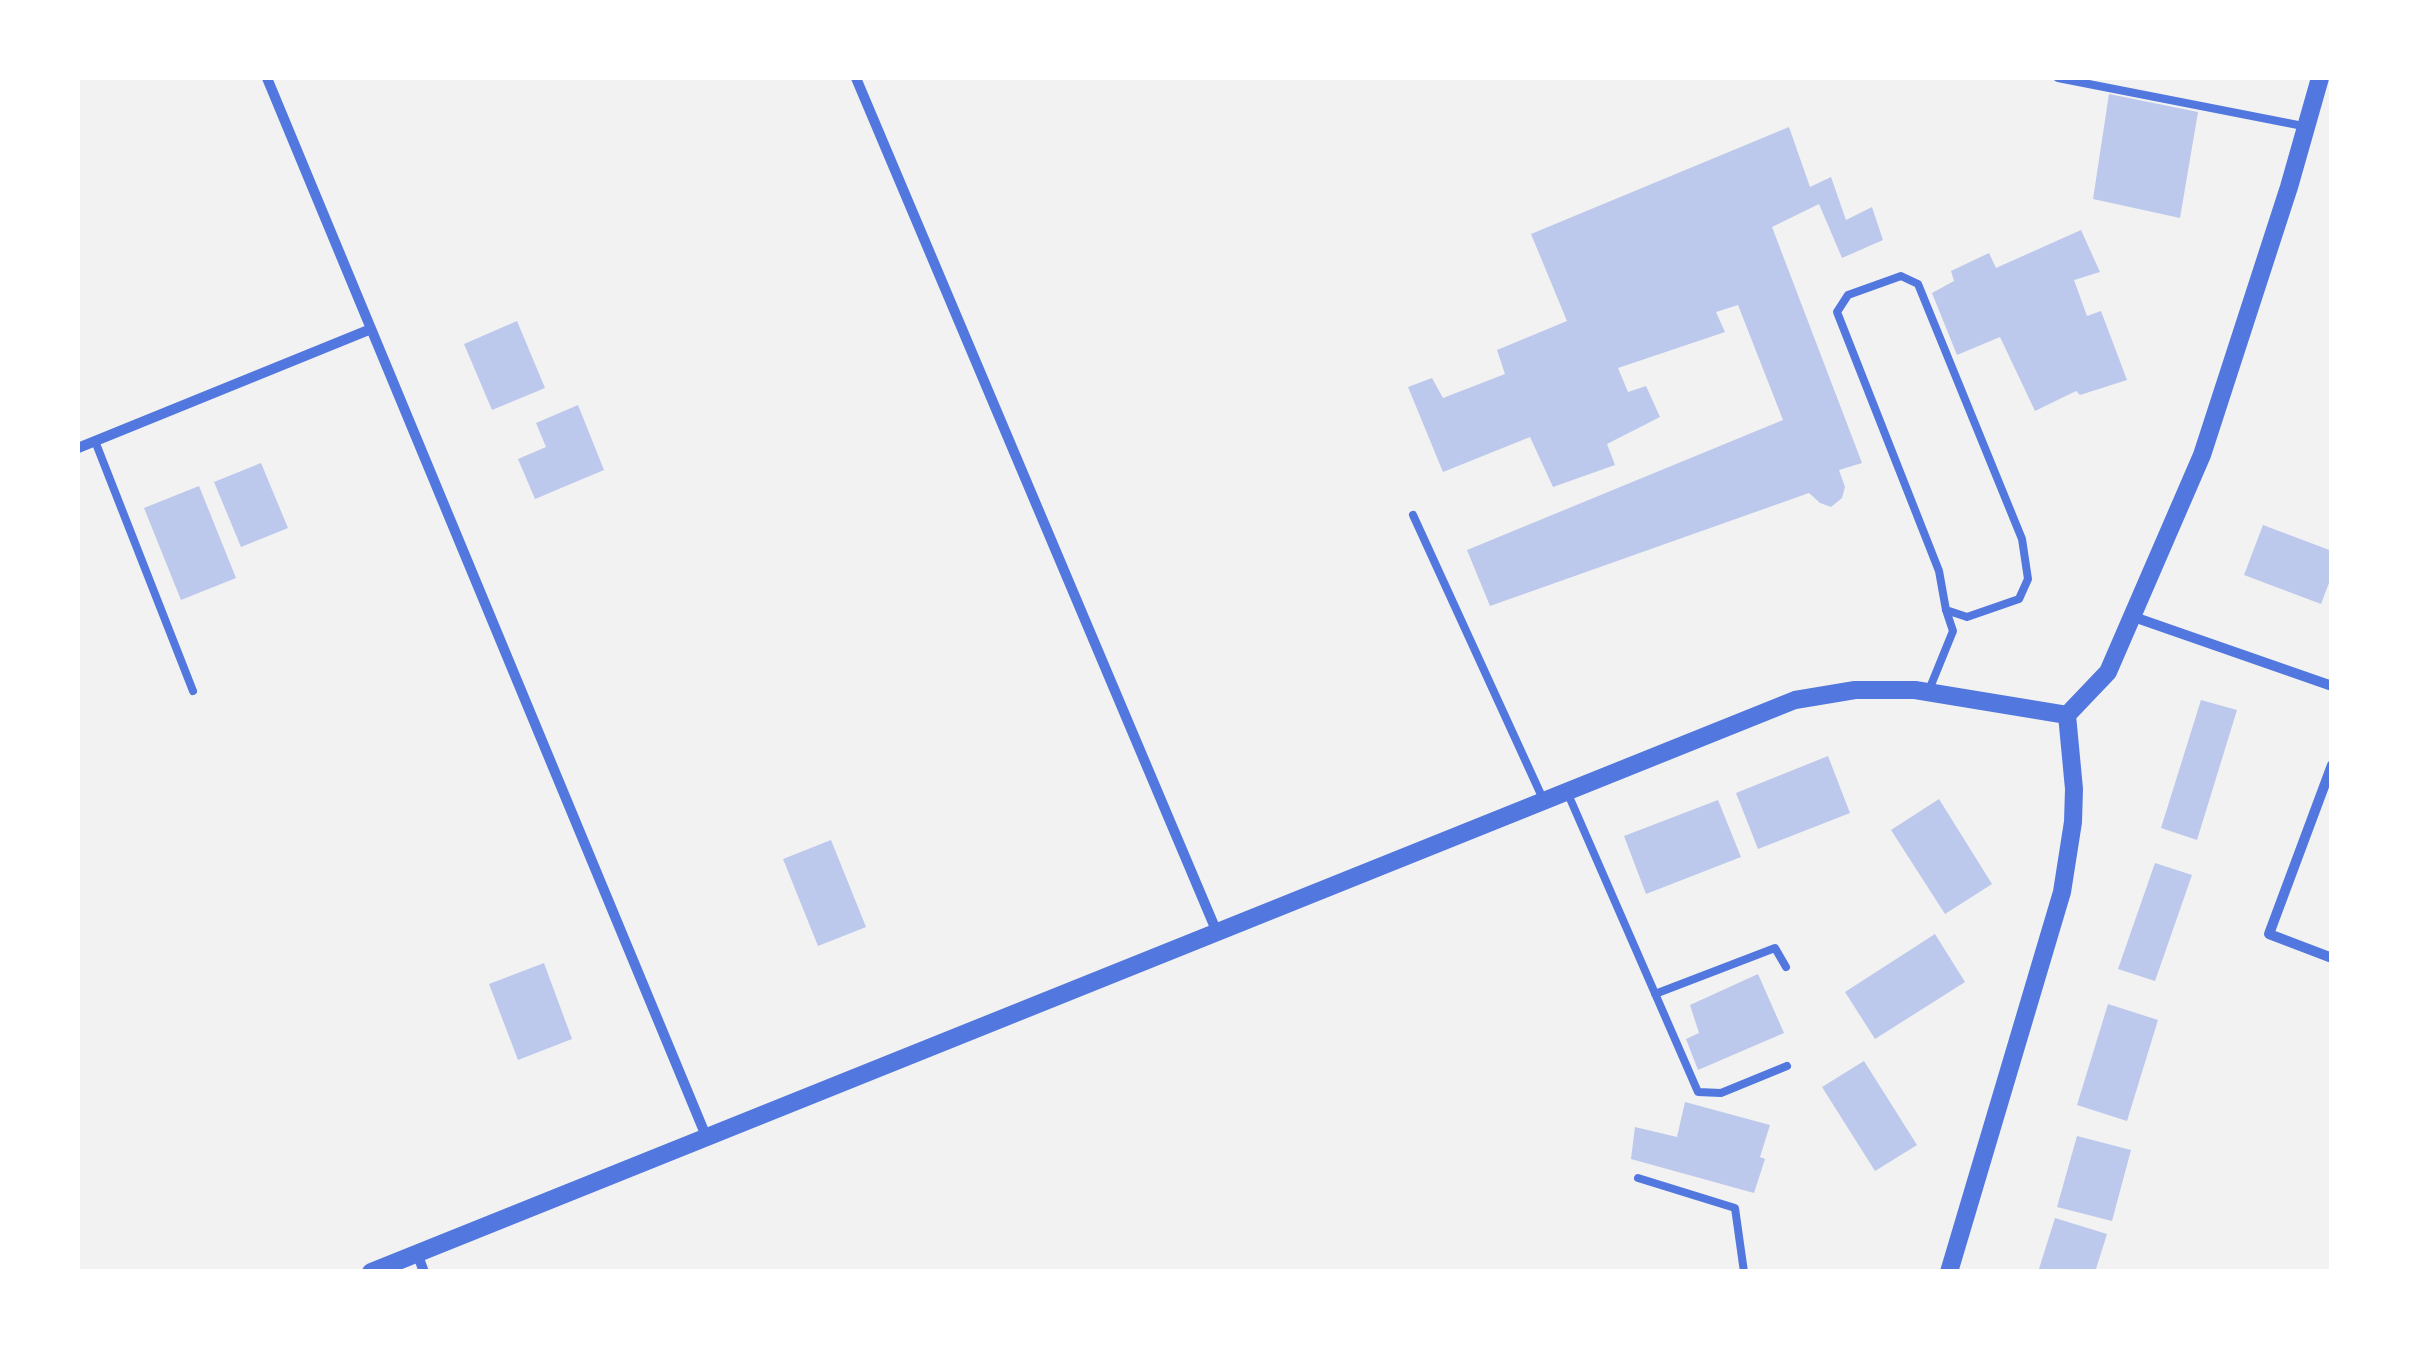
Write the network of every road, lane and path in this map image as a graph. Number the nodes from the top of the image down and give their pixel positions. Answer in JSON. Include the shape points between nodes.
{"nodes":[{"id":1,"x":267,"y":78,"type":"edge"},
{"id":2,"x":856,"y":78,"type":"edge"},
{"id":3,"x":2058,"y":78,"type":"edge"},
{"id":4,"x":2320,"y":78,"type":"edge"},
{"id":5,"x":2307,"y":127,"type":"junction"},
{"id":6,"x":371,"y":329,"type":"junction"},
{"id":7,"x":95,"y":441,"type":"junction"},
{"id":8,"x":78,"y":448,"type":"edge"},
{"id":9,"x":1414,"y":516,"type":"dead end"},
{"id":10,"x":1946,"y":610,"type":"junction"},
{"id":11,"x":2131,"y":616,"type":"junction"},
{"id":12,"x":2332,"y":686,"type":"edge"},
{"id":13,"x":193,"y":691,"type":"dead end"},
{"id":14,"x":1928,"y":694,"type":"junction"},
{"id":15,"x":2067,"y":715,"type":"junction"},
{"id":16,"x":2332,"y":765,"type":"edge"},
{"id":17,"x":1566,"y":790,"type":"junction"},
{"id":18,"x":1544,"y":799,"type":"junction"},
{"id":19,"x":1216,"y":930,"type":"junction"},
{"id":20,"x":2332,"y":958,"type":"edge"},
{"id":21,"x":1786,"y":967,"type":"dead end"},
{"id":22,"x":1655,"y":994,"type":"junction"},
{"id":23,"x":1788,"y":1066,"type":"dead end"},
{"id":24,"x":706,"y":1136,"type":"junction"},
{"id":25,"x":1638,"y":1178,"type":"dead end"},
{"id":26,"x":417,"y":1253,"type":"junction"},
{"id":27,"x":371,"y":1272,"type":"edge"},
{"id":28,"x":424,"y":1272,"type":"edge"},
{"id":29,"x":1744,"y":1272,"type":"edge"},
{"id":30,"x":1950,"y":1272,"type":"edge"}],
"edges":[{"from":1,"to":6,"type":"street"},
{"from":2,"to":19,"type":"street"},
{"from":3,"to":5,"type":"lane"},
{"from":4,"to":5,"type":"street"},
{"from":5,"to":11,"type":"street","via":[[2202,455]]},
{"from":6,"to":7,"type":"street"},
{"from":6,"to":24,"type":"street"},
{"from":7,"to":8,"type":"street"},
{"from":7,"to":13,"type":"lane"},
{"from":9,"to":18,"type":"lane"},
{"from":10,"to":10,"type":"lane","via":[[1966,617],[2020,598],[2028,579],[2022,540],[1918,284],[1901,276],[1848,295],[1837,312],[1939,571]]},
{"from":10,"to":14,"type":"lane","via":[[1953,630]]},
{"from":11,"to":12,"type":"street"},
{"from":11,"to":15,"type":"street","via":[[2108,672]]},
{"from":14,"to":15,"type":"street"},
{"from":14,"to":17,"type":"street","via":[[1855,690],[1794,700]]},
{"from":15,"to":30,"type":"street","via":[[2074,806],[2062,892]]},
{"from":16,"to":20,"type":"street","via":[[2269,934]]},
{"from":17,"to":18,"type":"street"},
{"from":17,"to":22,"type":"lane"},
{"from":18,"to":19,"type":"street"},
{"from":19,"to":24,"type":"street"},
{"from":21,"to":22,"type":"lane","via":[[1775,948]]},
{"from":22,"to":23,"type":"lane","via":[[1698,1092],[1721,1093]]},
{"from":24,"to":26,"type":"street"},
{"from":25,"to":29,"type":"lane","via":[[1736,1208]]},
{"from":26,"to":27,"type":"street"},
{"from":26,"to":28,"type":"street"}]}
